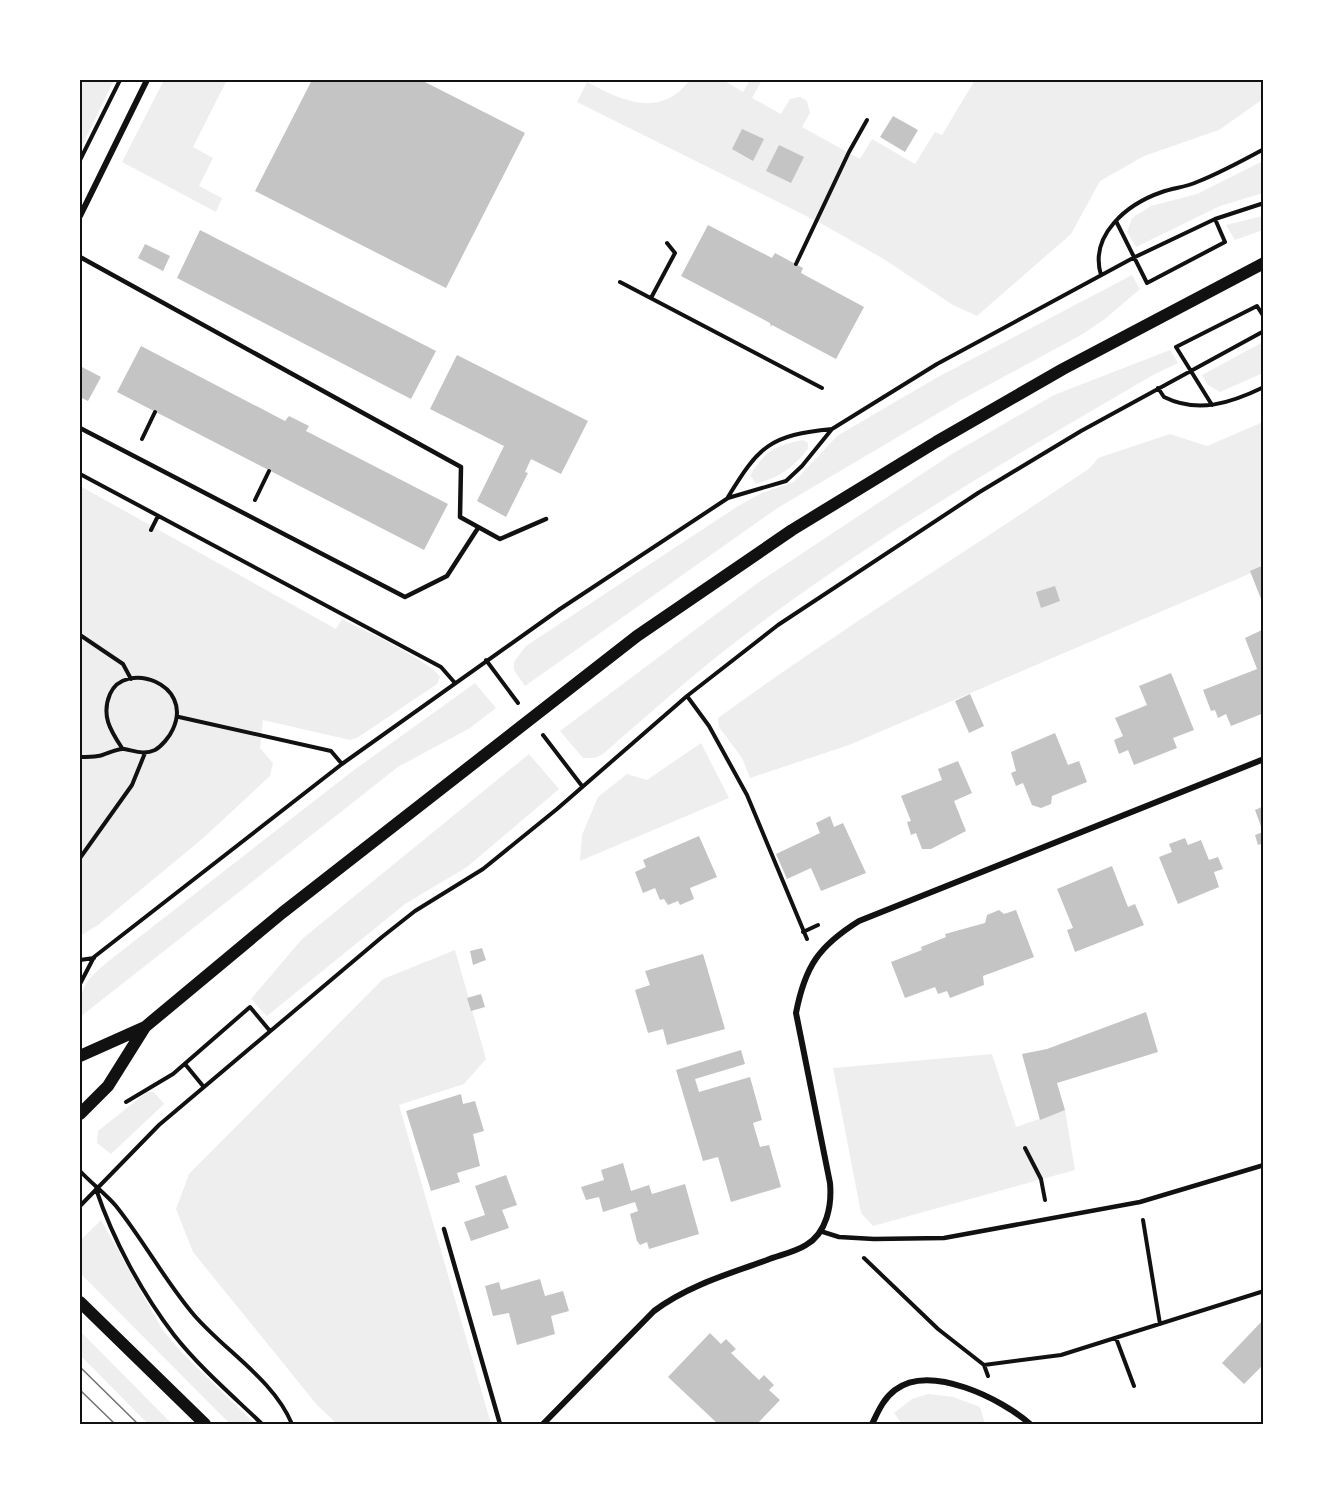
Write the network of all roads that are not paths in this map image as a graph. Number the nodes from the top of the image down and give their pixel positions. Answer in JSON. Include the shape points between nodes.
{"nodes":[{"id":1,"x":147,"y":80,"type":"edge"},
{"id":2,"x":80,"y":216,"type":"edge"},
{"id":3,"x":80,"y":257,"type":"edge"},
{"id":4,"x":1263,"y":263,"type":"edge"},
{"id":5,"x":80,"y":428,"type":"edge"},
{"id":6,"x":546,"y":519,"type":"dead end"},
{"id":7,"x":478,"y":528,"type":"junction"},
{"id":8,"x":1263,"y":759,"type":"edge"},
{"id":9,"x":145,"y":1027,"type":"junction"},
{"id":10,"x":80,"y":1056,"type":"edge"},
{"id":11,"x":80,"y":1114,"type":"edge"},
{"id":12,"x":1263,"y":1164,"type":"edge"},
{"id":13,"x":444,"y":1229,"type":"dead end"},
{"id":14,"x":820,"y":1231,"type":"junction"},
{"id":15,"x":80,"y":1302,"type":"edge"},
{"id":16,"x":205,"y":1425,"type":"edge"},
{"id":17,"x":500,"y":1425,"type":"edge"},
{"id":18,"x":543,"y":1425,"type":"edge"},
{"id":19,"x":872,"y":1425,"type":"edge"},
{"id":20,"x":1030,"y":1425,"type":"edge"}],
"edges":[{"from":1,"to":2,"type":"street"},
{"from":3,"to":7,"type":"lane","via":[[461,467],[460,518]]},
{"from":4,"to":9,"type":"main road","via":[[1063,369],[936,442],[792,530],[685,603],[637,636],[282,913]]},
{"from":5,"to":7,"type":"lane","via":[[405,597],[447,576]]},
{"from":6,"to":7,"type":"lane","via":[[500,539]]},
{"from":8,"to":14,"type":"street","via":[[859,921],[835,936],[816,955],[802,984],[796,1013],[830,1183],[831,1198]]},
{"from":9,"to":10,"type":"main road"},
{"from":9,"to":11,"type":"main road","via":[[108,1086]]},
{"from":12,"to":14,"type":"lane","via":[[1140,1202],[944,1238],[850,1237]]},
{"from":13,"to":17,"type":"lane"},
{"from":14,"to":18,"type":"street","via":[[808,1245],[721,1276],[669,1300]]},
{"from":15,"to":16,"type":"main road"},
{"from":19,"to":20,"type":"street","via":[[880,1406],[895,1389],[927,1379],[967,1388],[1016,1412]]}]}
